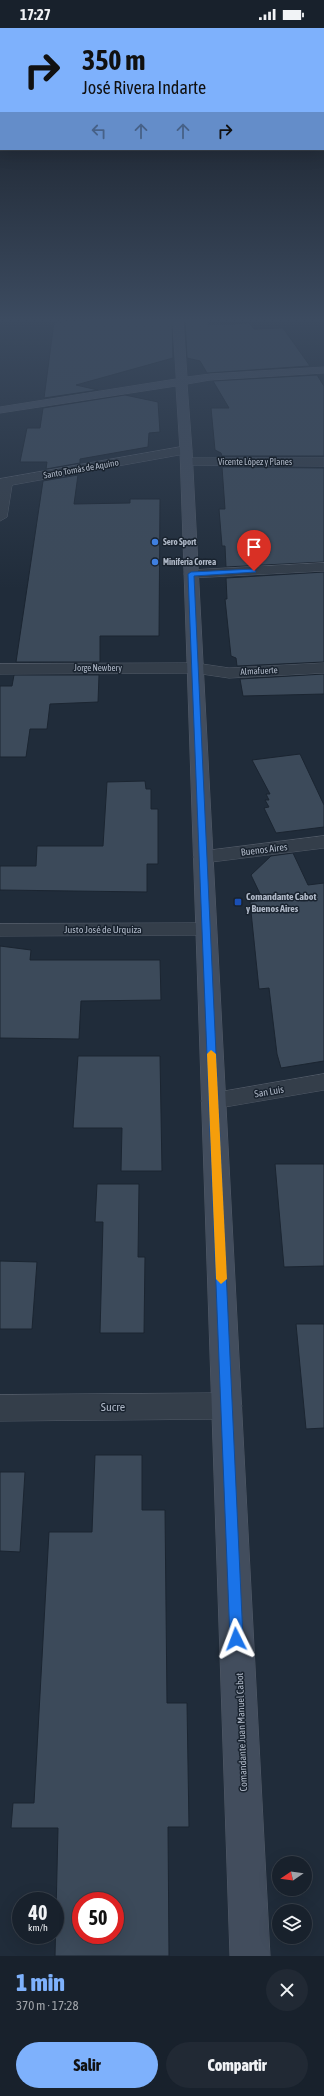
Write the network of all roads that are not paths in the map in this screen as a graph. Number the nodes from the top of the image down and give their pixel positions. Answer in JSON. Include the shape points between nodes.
{"nodes":[{"id":1,"x":184,"y":409,"type":"edge"},
{"id":2,"x":186,"y":456,"type":"junction"},
{"id":3,"x":324,"y":462,"type":"edge"},
{"id":4,"x":3,"y":482,"type":"edge"},
{"id":5,"x":0,"y":517,"type":"edge"},
{"id":6,"x":324,"y":567,"type":"edge"},
{"id":7,"x":191,"y":574,"type":"junction"},
{"id":8,"x":195,"y":668,"type":"junction"},
{"id":9,"x":324,"y":668,"type":"edge"},
{"id":10,"x":0,"y":669,"type":"edge"},
{"id":11,"x":324,"y":842,"type":"edge"},
{"id":12,"x":203,"y":858,"type":"junction"},
{"id":13,"x":206,"y":929,"type":"junction"},
{"id":14,"x":0,"y":930,"type":"edge"},
{"id":15,"x":324,"y":1082,"type":"edge"},
{"id":16,"x":213,"y":1101,"type":"junction"},
{"id":17,"x":227,"y":1406,"type":"junction"},
{"id":18,"x":0,"y":1408,"type":"edge"},
{"id":19,"x":250,"y":1956,"type":"edge"}],
"edges":[{"from":1,"to":2,"type":"main road","name":"Comandante Juan Manuel Cabot"},
{"from":2,"to":3,"type":"street","name":"Vicente López y Planes"},
{"from":2,"to":4,"type":"street","name":"Santo Tomás de Aquino"},
{"from":2,"to":7,"type":"main road","name":"Comandante Juan Manuel Cabot"},
{"from":4,"to":5,"type":"street"},
{"from":6,"to":7,"type":"street"},
{"from":7,"to":8,"type":"main road","name":"Comandante Juan Manuel Cabot"},
{"from":8,"to":9,"type":"street","name":"Almafuerte","via":[[229,673]]},
{"from":8,"to":10,"type":"street","name":"Jorge Newbery"},
{"from":8,"to":12,"type":"main road","name":"Comandante Juan Manuel Cabot"},
{"from":11,"to":12,"type":"street","name":"Buenos Aires"},
{"from":12,"to":13,"type":"main road","name":"Comandante Juan Manuel Cabot"},
{"from":13,"to":14,"type":"street","name":"Justo José de Urquiza"},
{"from":13,"to":16,"type":"main road","name":"Comandante Juan Manuel Cabot"},
{"from":15,"to":16,"type":"street","name":"San Luis"},
{"from":16,"to":17,"type":"main road","name":"Comandante Juan Manuel Cabot"},
{"from":17,"to":18,"type":"street","name":"Sucre"},
{"from":17,"to":19,"type":"main road","name":"Comandante Juan Manuel Cabot"}]}
